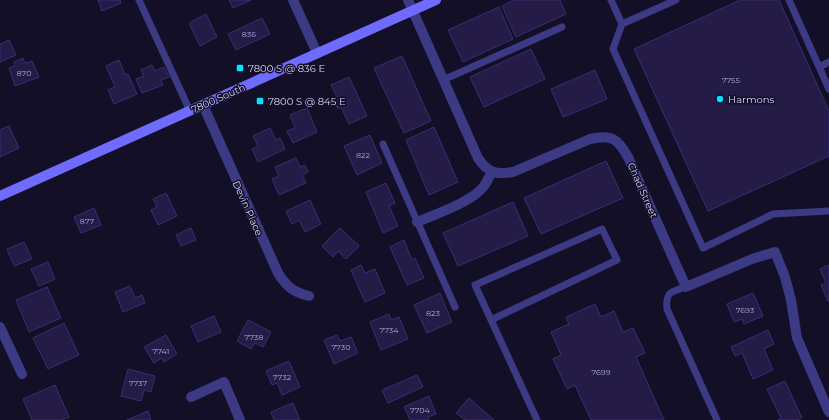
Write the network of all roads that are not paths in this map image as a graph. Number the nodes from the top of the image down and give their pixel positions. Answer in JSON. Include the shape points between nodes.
{"nodes":[{"id":1,"x":140,"y":0,"type":"edge"},
{"id":2,"x":293,"y":0,"type":"edge"},
{"id":3,"x":408,"y":0,"type":"edge"},
{"id":4,"x":436,"y":0,"type":"edge"},
{"id":5,"x":611,"y":0,"type":"edge"},
{"id":6,"x":674,"y":0,"type":"edge"},
{"id":7,"x":789,"y":0,"type":"edge"},
{"id":8,"x":412,"y":10,"type":"junction"},
{"id":9,"x":622,"y":24,"type":"junction"},
{"id":10,"x":562,"y":27,"type":"dead end"},
{"id":11,"x":317,"y":53,"type":"junction"},
{"id":12,"x":829,"y":62,"type":"edge"},
{"id":13,"x":819,"y":67,"type":"junction"},
{"id":14,"x":443,"y":80,"type":"junction"},
{"id":15,"x":829,"y":89,"type":"edge"},
{"id":16,"x":203,"y":105,"type":"junction"},
{"id":17,"x":190,"y":111,"type":"junction"},
{"id":18,"x":383,"y":144,"type":"dead end"},
{"id":19,"x":492,"y":172,"type":"junction"},
{"id":20,"x":0,"y":196,"type":"edge"},
{"id":21,"x":829,"y":211,"type":"edge"},
{"id":22,"x":417,"y":222,"type":"junction"},
{"id":23,"x":686,"y":287,"type":"junction"},
{"id":24,"x":309,"y":296,"type":"dead end"},
{"id":25,"x":455,"y":307,"type":"dead end"},
{"id":26,"x":491,"y":320,"type":"junction"},
{"id":27,"x":0,"y":327,"type":"edge"},
{"id":28,"x":22,"y":374,"type":"dead end"},
{"id":29,"x":191,"y":397,"type":"dead end"},
{"id":30,"x":829,"y":412,"type":"edge"},
{"id":31,"x":240,"y":420,"type":"edge"},
{"id":32,"x":537,"y":420,"type":"edge"},
{"id":33,"x":717,"y":420,"type":"edge"}],
"edges":[{"from":1,"to":17,"type":"lane"},
{"from":2,"to":11,"type":"street"},
{"from":3,"to":8,"type":"street"},
{"from":4,"to":8,"type":"main road","name":"7800 South"},
{"from":5,"to":9,"type":"lane"},
{"from":6,"to":9,"type":"lane"},
{"from":7,"to":13,"type":"lane"},
{"from":8,"to":11,"type":"main road","name":"7800 South"},
{"from":8,"to":14,"type":"street"},
{"from":9,"to":21,"type":"lane","via":[[613,49],[703,248],[773,214]]},
{"from":10,"to":14,"type":"lane"},
{"from":11,"to":16,"type":"main road","name":"7800 South"},
{"from":12,"to":13,"type":"lane"},
{"from":13,"to":15,"type":"lane"},
{"from":14,"to":19,"type":"street","via":[[478,158]]},
{"from":16,"to":17,"type":"main road","name":"7800 South"},
{"from":16,"to":24,"type":"street","name":"Devin Place","via":[[278,273],[297,293]]},
{"from":17,"to":20,"type":"main road","name":"7800 South"},
{"from":18,"to":22,"type":"lane"},
{"from":19,"to":22,"type":"street","via":[[475,195]]},
{"from":19,"to":23,"type":"street","name":"Chad Street","via":[[513,172],[590,139],[602,136],[613,138],[621,144],[628,157]]},
{"from":22,"to":25,"type":"lane"},
{"from":23,"to":30,"type":"street","via":[[752,258],[775,252],[791,300],[797,338]]},
{"from":23,"to":33,"type":"lane","via":[[668,295],[667,309]]},
{"from":26,"to":26,"type":"lane","via":[[475,285],[602,229],[617,260]]},
{"from":26,"to":32,"type":"lane"},
{"from":27,"to":28,"type":"street"},
{"from":29,"to":31,"type":"street","via":[[224,382]]}]}
